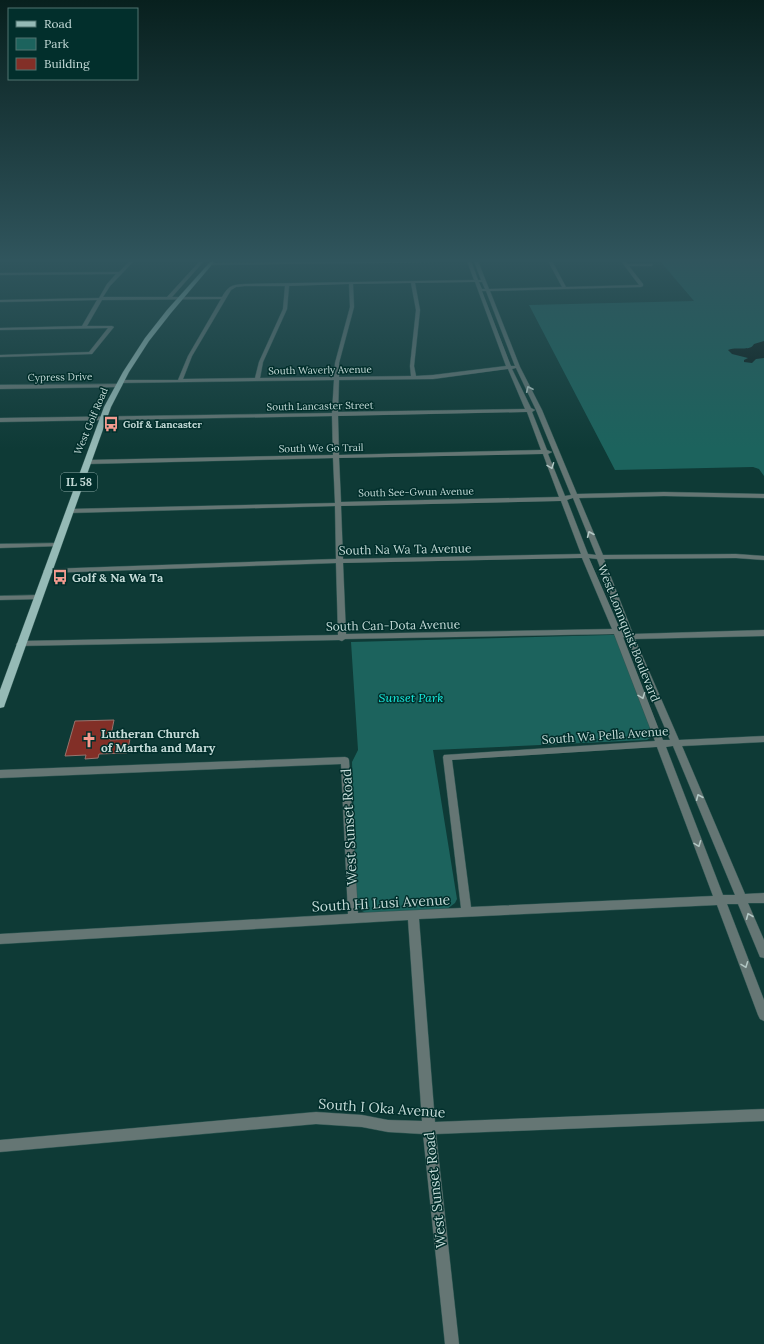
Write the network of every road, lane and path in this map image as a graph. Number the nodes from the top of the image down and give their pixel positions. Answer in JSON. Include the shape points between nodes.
{"nodes":[{"id":1,"x":86,"y":324,"type":"edge"},
{"id":2,"x":160,"y":324,"type":"edge"},
{"id":3,"x":208,"y":324,"type":"edge"},
{"id":4,"x":278,"y":324,"type":"edge"},
{"id":5,"x":348,"y":324,"type":"edge"},
{"id":6,"x":417,"y":324,"type":"edge"},
{"id":7,"x":495,"y":324,"type":"edge"},
{"id":8,"x":499,"y":324,"type":"edge"},
{"id":9,"x":84,"y":327,"type":"junction"},
{"id":10,"x":0,"y":329,"type":"edge"},
{"id":11,"x":0,"y":356,"type":"edge"},
{"id":12,"x":509,"y":367,"type":"junction"},
{"id":13,"x":518,"y":367,"type":"junction"},
{"id":14,"x":414,"y":377,"type":"junction"},
{"id":15,"x":336,"y":378,"type":"junction"},
{"id":16,"x":257,"y":380,"type":"junction"},
{"id":17,"x":180,"y":381,"type":"junction"},
{"id":18,"x":120,"y":384,"type":"junction"},
{"id":19,"x":0,"y":387,"type":"edge"},
{"id":20,"x":539,"y":410,"type":"junction"},
{"id":21,"x":529,"y":411,"type":"junction"},
{"id":22,"x":335,"y":415,"type":"junction"},
{"id":23,"x":103,"y":419,"type":"junction"},
{"id":24,"x":0,"y":420,"type":"edge"},
{"id":25,"x":545,"y":452,"type":"junction"},
{"id":26,"x":556,"y":452,"type":"junction"},
{"id":27,"x":336,"y":457,"type":"junction"},
{"id":28,"x":87,"y":462,"type":"junction"},
{"id":29,"x":574,"y":496,"type":"junction"},
{"id":30,"x":764,"y":496,"type":"edge"},
{"id":31,"x":563,"y":499,"type":"junction"},
{"id":32,"x":337,"y":504,"type":"junction"},
{"id":33,"x":69,"y":511,"type":"junction"},
{"id":34,"x":56,"y":545,"type":"junction"},
{"id":35,"x":0,"y":546,"type":"edge"},
{"id":36,"x":586,"y":556,"type":"junction"},
{"id":37,"x":600,"y":557,"type":"junction"},
{"id":38,"x":764,"y":558,"type":"edge"},
{"id":39,"x":340,"y":562,"type":"junction"},
{"id":40,"x":47,"y":571,"type":"junction"},
{"id":41,"x":38,"y":596,"type":"junction"},
{"id":42,"x":0,"y":598,"type":"edge"},
{"id":43,"x":617,"y":631,"type":"junction"},
{"id":44,"x":764,"y":633,"type":"edge"},
{"id":45,"x":342,"y":638,"type":"junction"},
{"id":46,"x":630,"y":638,"type":"junction"},
{"id":47,"x":20,"y":644,"type":"junction"},
{"id":48,"x":0,"y":704,"type":"edge"},
{"id":49,"x":764,"y":739,"type":"edge"},
{"id":50,"x":676,"y":743,"type":"junction"},
{"id":51,"x":660,"y":744,"type":"junction"},
{"id":52,"x":0,"y":774,"type":"edge"},
{"id":53,"x":764,"y":898,"type":"edge"},
{"id":54,"x":742,"y":899,"type":"junction"},
{"id":55,"x":720,"y":901,"type":"junction"},
{"id":56,"x":467,"y":913,"type":"junction"},
{"id":57,"x":413,"y":915,"type":"junction"},
{"id":58,"x":353,"y":919,"type":"junction"},
{"id":59,"x":0,"y":939,"type":"edge"},
{"id":60,"x":764,"y":953,"type":"edge"},
{"id":61,"x":764,"y":1015,"type":"edge"},
{"id":62,"x":764,"y":1115,"type":"edge"},
{"id":63,"x":429,"y":1128,"type":"junction"},
{"id":64,"x":0,"y":1146,"type":"edge"},
{"id":65,"x":452,"y":1344,"type":"edge"}],
"edges":[{"from":1,"to":9,"type":"street"},
{"from":2,"to":18,"type":"main road","name":"West Golf Road","number":"IL 58","via":[[145,343]]},
{"from":3,"to":17,"type":"street","via":[[190,356]]},
{"from":4,"to":16,"type":"street","via":[[261,362]]},
{"from":5,"to":15,"type":"street","via":[[337,363]]},
{"from":6,"to":14,"type":"street","via":[[412,366]]},
{"from":7,"to":12,"type":"street","name":"West Lonnquist Boulevard"},
{"from":8,"to":13,"type":"street","name":"West Lonnquist Boulevard"},
{"from":9,"to":10,"type":"street"},
{"from":9,"to":11,"type":"street","via":[[112,327],[90,354]]},
{"from":12,"to":13,"type":"street","name":"South Waverly Avenue"},
{"from":12,"to":14,"type":"street","name":"South Waverly Avenue","via":[[445,376]]},
{"from":12,"to":21,"type":"street","name":"West Lonnquist Boulevard"},
{"from":20,"to":13,"type":"street","name":"West Lonnquist Boulevard","one_way":true},
{"from":14,"to":15,"type":"street","name":"South Waverly Avenue"},
{"from":15,"to":16,"type":"street","name":"South Waverly Avenue"},
{"from":15,"to":22,"type":"street"},
{"from":16,"to":17,"type":"street","name":"South Waverly Avenue"},
{"from":17,"to":18,"type":"street","name":"South Waverly Avenue"},
{"from":18,"to":19,"type":"street","name":"Cypress Drive"},
{"from":18,"to":23,"type":"main road","name":"West Golf Road","number":"IL 58"},
{"from":20,"to":21,"type":"street","name":"South Lancaster Street"},
{"from":20,"to":26,"type":"street","name":"West Lonnquist Boulevard"},
{"from":21,"to":22,"type":"street","name":"South Lancaster Street"},
{"from":21,"to":25,"type":"street","name":"West Lonnquist Boulevard"},
{"from":22,"to":23,"type":"street","name":"South Lancaster Street"},
{"from":22,"to":27,"type":"street"},
{"from":23,"to":24,"type":"street","name":"South Lancaster Street"},
{"from":23,"to":28,"type":"main road","name":"West Golf Road","number":"IL 58"},
{"from":25,"to":26,"type":"street","name":"South We Go Trail"},
{"from":25,"to":27,"type":"street","name":"South We Go Trail"},
{"from":25,"to":31,"type":"street","name":"West Lonnquist Boulevard","one_way":true},
{"from":26,"to":29,"type":"street","name":"West Lonnquist Boulevard"},
{"from":27,"to":28,"type":"street","name":"South We Go Trail"},
{"from":27,"to":32,"type":"street"},
{"from":28,"to":33,"type":"main road","name":"West Golf Road","number":"IL 58"},
{"from":29,"to":30,"type":"street","name":"South See-Gwun Avenue"},
{"from":29,"to":31,"type":"street","name":"South See-Gwun Avenue"},
{"from":37,"to":29,"type":"street","name":"West Lonnquist Boulevard","one_way":true},
{"from":31,"to":32,"type":"street","name":"South See-Gwun Avenue"},
{"from":31,"to":36,"type":"street","name":"West Lonnquist Boulevard"},
{"from":32,"to":33,"type":"street","name":"South See-Gwun Avenue"},
{"from":32,"to":39,"type":"street"},
{"from":33,"to":34,"type":"main road","name":"West Golf Road","number":"IL 58"},
{"from":34,"to":35,"type":"street"},
{"from":34,"to":40,"type":"main road","name":"West Golf Road","number":"IL 58"},
{"from":36,"to":37,"type":"street","name":"South Na Wa Ta Avenue"},
{"from":36,"to":39,"type":"street","name":"South Na Wa Ta Avenue"},
{"from":36,"to":43,"type":"street","name":"West Lonnquist Boulevard"},
{"from":37,"to":38,"type":"street","name":"South Na Wa Ta Avenue"},
{"from":37,"to":46,"type":"street","name":"West Lonnquist Boulevard"},
{"from":39,"to":40,"type":"street","name":"South Na Wa Ta Avenue"},
{"from":39,"to":45,"type":"street"},
{"from":40,"to":41,"type":"main road","name":"West Golf Road","number":"IL 58"},
{"from":41,"to":42,"type":"street"},
{"from":41,"to":47,"type":"main road","name":"West Golf Road","number":"IL 58"},
{"from":43,"to":45,"type":"street","name":"South Can-Dota Avenue"},
{"from":43,"to":46,"type":"street","name":"South Can-Dota Avenue"},
{"from":43,"to":51,"type":"street","name":"West Lonnquist Boulevard","one_way":true},
{"from":44,"to":46,"type":"street"},
{"from":45,"to":47,"type":"street","name":"South Can-Dota Avenue"},
{"from":46,"to":50,"type":"street","name":"West Lonnquist Boulevard"},
{"from":47,"to":48,"type":"main road","name":"West Golf Road","number":"IL 58"},
{"from":49,"to":50,"type":"street","name":"South Wa Pella Avenue"},
{"from":50,"to":51,"type":"street","name":"South Wa Pella Avenue"},
{"from":54,"to":50,"type":"street","name":"West Lonnquist Boulevard","one_way":true},
{"from":51,"to":55,"type":"street","name":"West Lonnquist Boulevard","one_way":true},
{"from":51,"to":56,"type":"street","name":"South Wa Pella Avenue","via":[[447,758]]},
{"from":52,"to":58,"type":"street","name":"West Sunset Road","via":[[345,760]]},
{"from":53,"to":54,"type":"street","name":"South Hi Lusi Avenue"},
{"from":54,"to":55,"type":"street","name":"South Hi Lusi Avenue"},
{"from":60,"to":54,"type":"street","name":"West Lonnquist Boulevard","one_way":true},
{"from":55,"to":56,"type":"street","name":"South Hi Lusi Avenue"},
{"from":55,"to":61,"type":"street","name":"West Lonnquist Boulevard","one_way":true},
{"from":56,"to":57,"type":"street","name":"South Hi Lusi Avenue"},
{"from":57,"to":58,"type":"street","name":"South Hi Lusi Avenue"},
{"from":57,"to":63,"type":"street","name":"West Sunset Road"},
{"from":58,"to":59,"type":"street","name":"South Hi Lusi Avenue"},
{"from":62,"to":63,"type":"street","name":"South I Oka Avenue"},
{"from":63,"to":64,"type":"street","name":"South I Oka Avenue","via":[[316,1118]]},
{"from":63,"to":65,"type":"street","name":"West Sunset Road"}]}
